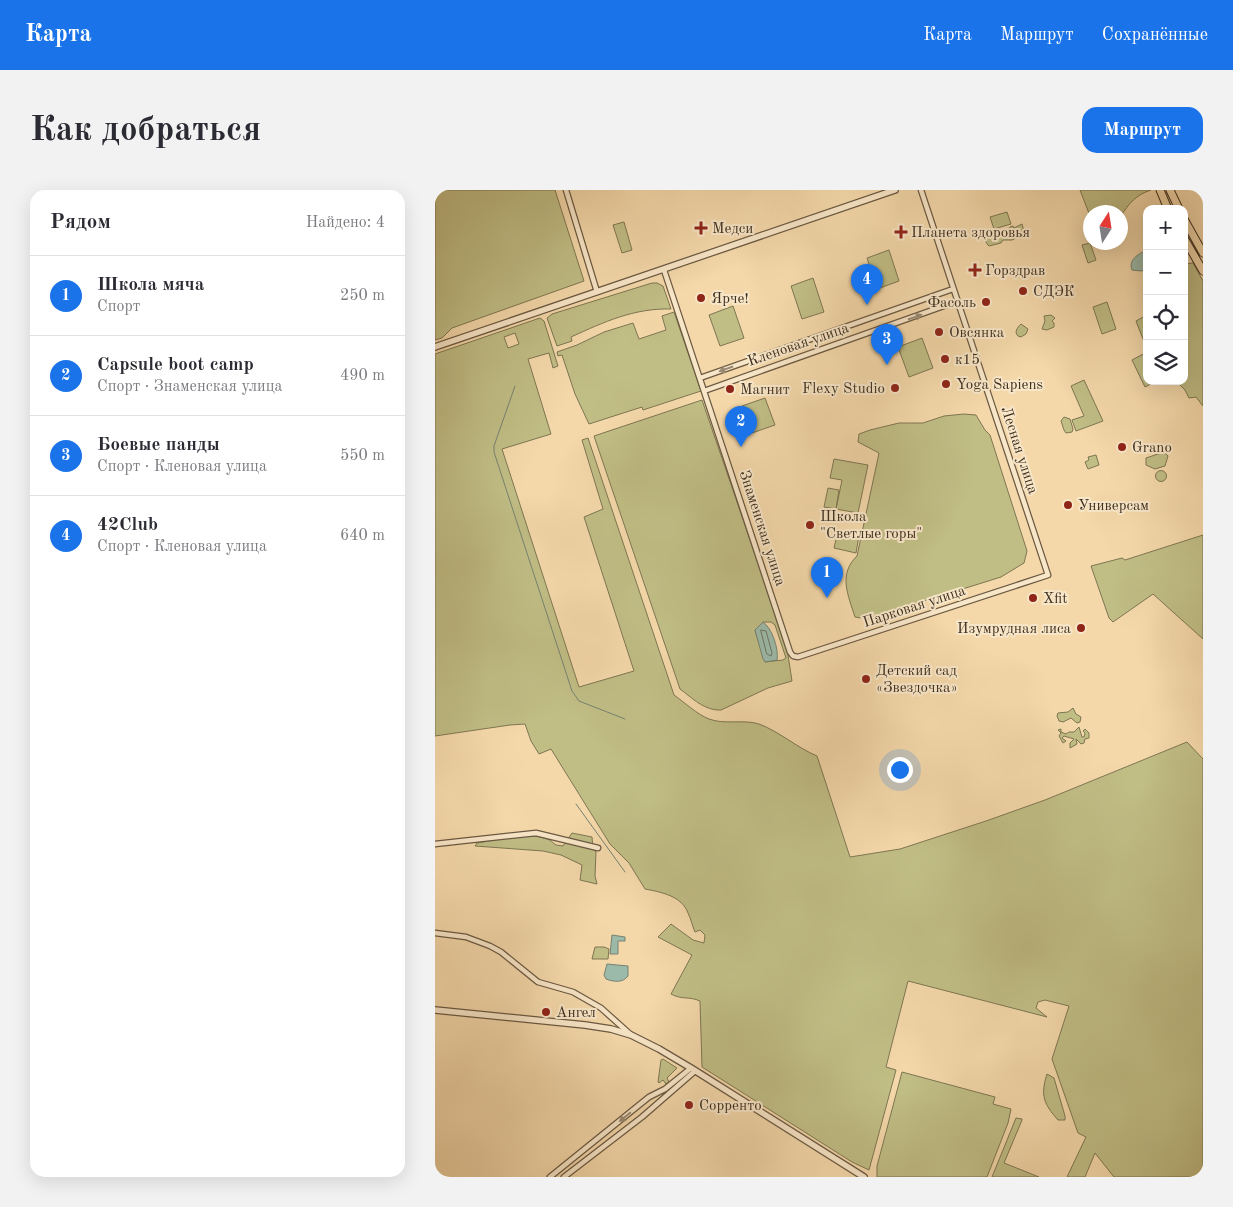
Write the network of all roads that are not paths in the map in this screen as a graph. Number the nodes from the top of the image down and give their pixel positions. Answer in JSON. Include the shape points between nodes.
{"nodes":[{"id":1,"x":565,"y":190,"type":"edge"},
{"id":2,"x":895,"y":190,"type":"edge"},
{"id":3,"x":921,"y":190,"type":"edge"},
{"id":4,"x":1160,"y":190,"type":"edge"},
{"id":5,"x":1170,"y":190,"type":"edge"},
{"id":6,"x":1166,"y":205,"type":"edge"},
{"id":7,"x":1177,"y":205,"type":"edge"},
{"id":8,"x":1188,"y":226,"type":"edge"},
{"id":9,"x":1188,"y":245,"type":"edge"},
{"id":10,"x":1203,"y":253,"type":"edge"},
{"id":11,"x":664,"y":270,"type":"junction"},
{"id":12,"x":1203,"y":271,"type":"edge"},
{"id":13,"x":953,"y":288,"type":"junction"},
{"id":14,"x":597,"y":292,"type":"junction"},
{"id":15,"x":958,"y":301,"type":"junction"},
{"id":16,"x":435,"y":347,"type":"edge"},
{"id":17,"x":700,"y":378,"type":"junction"},
{"id":18,"x":704,"y":391,"type":"junction"},
{"id":19,"x":1048,"y":576,"type":"joint"},
{"id":20,"x":790,"y":652,"type":"joint"},
{"id":21,"x":435,"y":844,"type":"edge"},
{"id":22,"x":598,"y":848,"type":"dead end"},
{"id":23,"x":435,"y":933,"type":"edge"},
{"id":24,"x":435,"y":1010,"type":"edge"},
{"id":25,"x":631,"y":1035,"type":"junction"},
{"id":26,"x":693,"y":1069,"type":"junction"},
{"id":27,"x":551,"y":1177,"type":"edge"},
{"id":28,"x":564,"y":1177,"type":"edge"},
{"id":29,"x":863,"y":1177,"type":"edge"}],
"edges":[{"from":1,"to":14,"type":"street"},
{"from":2,"to":11,"type":"street"},
{"from":3,"to":13,"type":"street","name":"Лесная улица"},
{"from":4,"to":6,"type":"main road"},
{"from":5,"to":7,"type":"main road"},
{"from":8,"to":10,"type":"main road"},
{"from":9,"to":12,"type":"main road"},
{"from":11,"to":14,"type":"street"},
{"from":11,"to":17,"type":"street","name":"Знаменская улица"},
{"from":13,"to":15,"type":"street","name":"Лесная улица"},
{"from":13,"to":17,"type":"street","name":"Кленовая улица","one_way":true},
{"from":14,"to":16,"type":"street"},
{"from":18,"to":15,"type":"street","name":"Кленовая улица","one_way":true},
{"from":15,"to":19,"type":"street","name":"Лесная улица"},
{"from":17,"to":18,"type":"street","name":"Знаменская улица"},
{"from":18,"to":20,"type":"street","name":"Знаменская улица"},
{"from":19,"to":20,"type":"street","name":"Парковая улица","via":[[798,657]]},
{"from":21,"to":22,"type":"street","via":[[536,833]]},
{"from":23,"to":25,"type":"street","via":[[466,937],[490,946],[538,982],[573,992],[601,1008]]},
{"from":24,"to":25,"type":"street","via":[[585,1025]]},
{"from":25,"to":26,"type":"street"},
{"from":26,"to":27,"type":"street","one_way":true,"via":[[649,1098]]},
{"from":26,"to":28,"type":"street","via":[[642,1117]]},
{"from":26,"to":29,"type":"street"}]}
